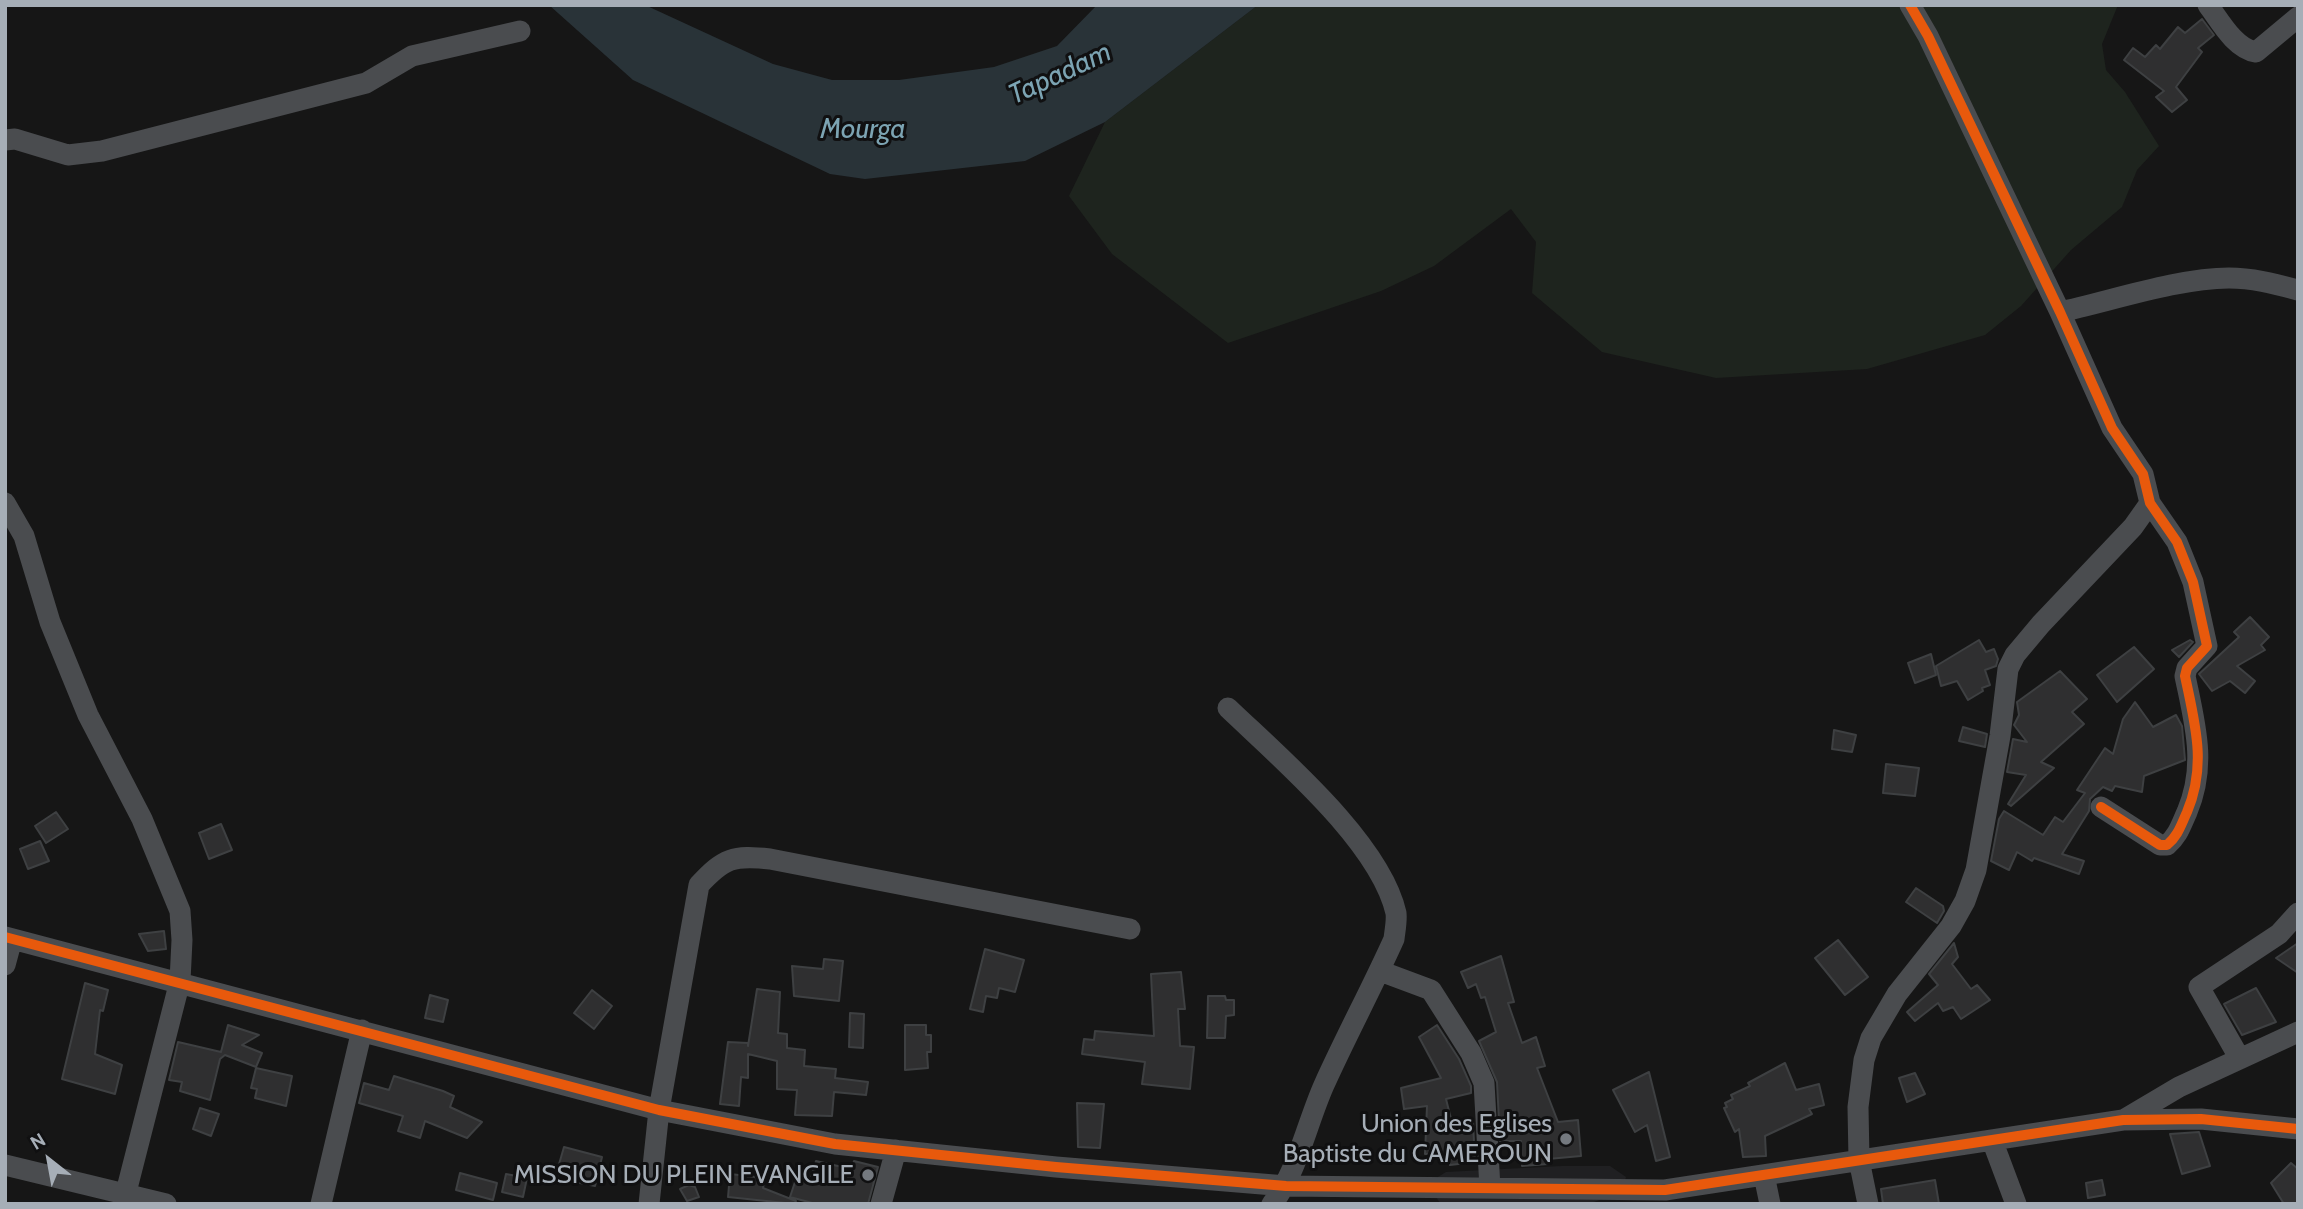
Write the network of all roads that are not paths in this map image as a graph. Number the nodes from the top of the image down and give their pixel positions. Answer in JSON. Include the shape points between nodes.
{"nodes":[{"id":1,"x":1910,"y":5,"type":"edge"},
{"id":2,"x":2207,"y":5,"type":"edge"},
{"id":3,"x":2298,"y":17,"type":"edge"},
{"id":4,"x":520,"y":30,"type":"dead end"},
{"id":5,"x":5,"y":140,"type":"edge"},
{"id":6,"x":2298,"y":290,"type":"edge"},
{"id":7,"x":2060,"y":312,"type":"junction"},
{"id":8,"x":5,"y":503,"type":"edge"},
{"id":9,"x":2150,"y":503,"type":"junction"},
{"id":10,"x":1228,"y":708,"type":"dead end"},
{"id":11,"x":2101,"y":807,"type":"dead end"},
{"id":12,"x":2298,"y":913,"type":"edge"},
{"id":13,"x":1130,"y":929,"type":"dead end"},
{"id":14,"x":9,"y":938,"type":"edge"},
{"id":15,"x":5,"y":965,"type":"edge"},
{"id":16,"x":1380,"y":971,"type":"junction"},
{"id":17,"x":180,"y":981,"type":"junction"},
{"id":18,"x":362,"y":1030,"type":"junction"},
{"id":19,"x":2298,"y":1032,"type":"edge"},
{"id":20,"x":2240,"y":1059,"type":"junction"},
{"id":21,"x":659,"y":1110,"type":"junction"},
{"id":22,"x":2123,"y":1120,"type":"junction"},
{"id":23,"x":2298,"y":1129,"type":"edge"},
{"id":24,"x":1992,"y":1140,"type":"junction"},
{"id":25,"x":896,"y":1150,"type":"junction"},
{"id":26,"x":1859,"y":1160,"type":"junction"},
{"id":27,"x":5,"y":1165,"type":"edge"},
{"id":28,"x":1764,"y":1175,"type":"junction"},
{"id":29,"x":1286,"y":1186,"type":"junction"},
{"id":30,"x":1482,"y":1193,"type":"edge"},
{"id":31,"x":1665,"y":1197,"type":"edge"},
{"id":32,"x":125,"y":1198,"type":"edge"},
{"id":33,"x":166,"y":1204,"type":"edge"},
{"id":34,"x":321,"y":1204,"type":"edge"},
{"id":35,"x":649,"y":1204,"type":"edge"},
{"id":36,"x":881,"y":1204,"type":"edge"},
{"id":37,"x":1272,"y":1204,"type":"edge"},
{"id":38,"x":1770,"y":1204,"type":"edge"},
{"id":39,"x":1868,"y":1204,"type":"edge"},
{"id":40,"x":2016,"y":1204,"type":"edge"}],
"edges":[{"from":1,"to":7,"type":"street"},
{"from":2,"to":3,"type":"street","via":[[2246,51],[2256,52]]},
{"from":4,"to":5,"type":"street","via":[[412,56],[366,83],[102,151],[68,155]]},
{"from":6,"to":7,"type":"street","via":[[2267,281],[2228,278]]},
{"from":7,"to":9,"type":"street","via":[[2112,428],[2143,474]]},
{"from":8,"to":17,"type":"street","via":[[24,536],[50,622],[88,715],[142,819],[180,911]]},
{"from":9,"to":11,"type":"street","via":[[2177,542],[2206,633],[2207,646],[2187,668],[2185,677],[2200,745],[2199,771],[2177,836],[2167,845]]},
{"from":9,"to":26,"type":"street","via":[[2008,668],[1976,870],[1951,926],[1897,994],[1871,1038],[1858,1107]]},
{"from":10,"to":16,"type":"street","via":[[1329,804],[1391,895],[1396,916],[1394,939]]},
{"from":12,"to":20,"type":"street","via":[[2279,934],[2199,987]]},
{"from":13,"to":21,"type":"street","via":[[770,859],[740,856],[729,860],[699,885]]},
{"from":14,"to":15,"type":"street"},
{"from":14,"to":17,"type":"street"},
{"from":16,"to":29,"type":"street","via":[[1324,1084]]},
{"from":16,"to":30,"type":"street","via":[[1431,989],[1471,1053],[1484,1083]]},
{"from":17,"to":18,"type":"street"},
{"from":17,"to":32,"type":"street"},
{"from":18,"to":21,"type":"street"},
{"from":18,"to":34,"type":"street"},
{"from":19,"to":20,"type":"street"},
{"from":20,"to":22,"type":"street"},
{"from":21,"to":25,"type":"street","via":[[835,1144]]},
{"from":21,"to":35,"type":"street"},
{"from":22,"to":23,"type":"street","via":[[2201,1119]]},
{"from":22,"to":24,"type":"street"},
{"from":24,"to":26,"type":"street"},
{"from":24,"to":40,"type":"street"},
{"from":25,"to":29,"type":"street"},
{"from":25,"to":36,"type":"street"},
{"from":26,"to":28,"type":"street"},
{"from":26,"to":39,"type":"street"},
{"from":27,"to":32,"type":"street"},
{"from":28,"to":31,"type":"street"},
{"from":28,"to":38,"type":"street"},
{"from":29,"to":30,"type":"street"},
{"from":29,"to":37,"type":"street"},
{"from":30,"to":31,"type":"street"},
{"from":32,"to":33,"type":"street"}]}
